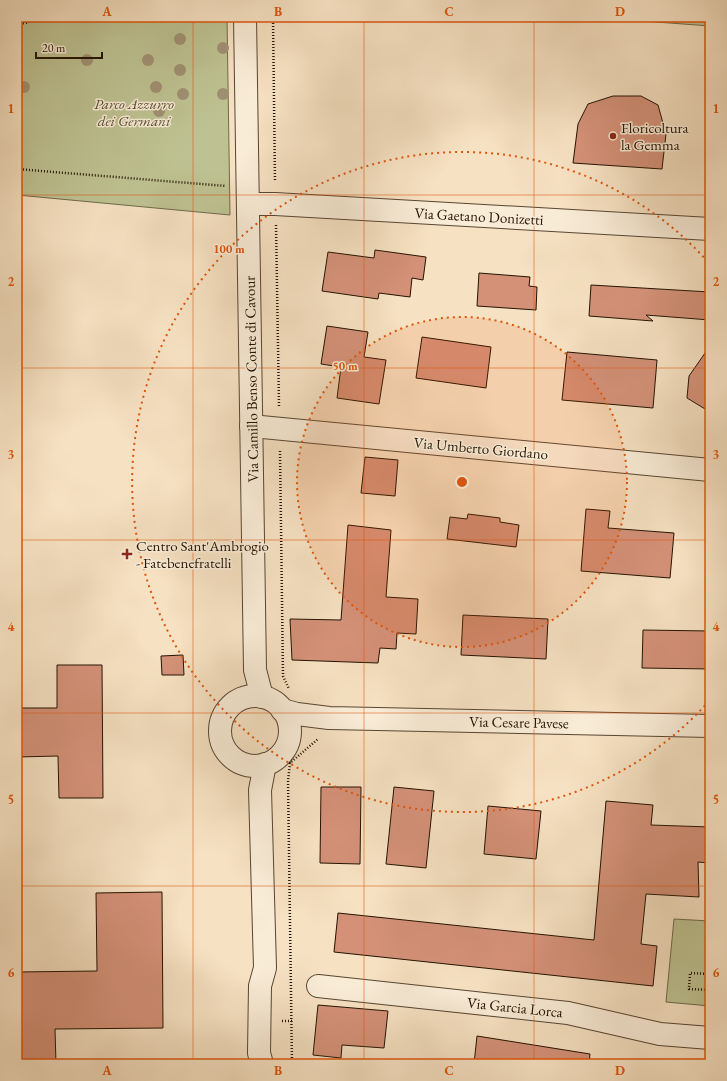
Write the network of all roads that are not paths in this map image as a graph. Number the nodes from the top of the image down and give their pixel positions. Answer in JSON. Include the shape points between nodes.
{"nodes":[{"id":1,"x":245,"y":17,"type":"edge"},
{"id":2,"x":248,"y":195,"type":"junction"},
{"id":3,"x":710,"y":229,"type":"edge"},
{"id":4,"x":251,"y":426,"type":"junction"},
{"id":5,"x":710,"y":470,"type":"edge"},
{"id":6,"x":252,"y":697,"type":"junction"},
{"id":7,"x":292,"y":723,"type":"junction"},
{"id":8,"x":710,"y":726,"type":"edge"},
{"id":9,"x":243,"y":763,"type":"junction"},
{"id":10,"x":265,"y":764,"type":"junction"},
{"id":11,"x":260,"y":790,"type":"junction"},
{"id":12,"x":265,"y":968,"type":"junction"},
{"id":13,"x":318,"y":986,"type":"dead end"},
{"id":14,"x":710,"y":1038,"type":"edge"},
{"id":15,"x":262,"y":1064,"type":"edge"},
{"id":16,"x":271,"y":1064,"type":"edge"}],
"edges":[{"from":1,"to":2,"type":"street","name":"Via Camillo Benso Conte di Cavour"},
{"from":2,"to":3,"type":"street","name":"Via Gaetano Donizetti","via":[[275,204]]},
{"from":2,"to":4,"type":"street","name":"Via Camillo Benso Conte di Cavour"},
{"from":4,"to":5,"type":"street","name":"Via Umberto Giordano"},
{"from":4,"to":6,"type":"street","name":"Via Camillo Benso Conte di Cavour","via":[[255,670]]},
{"from":6,"to":7,"type":"street","via":[[272,700]]},
{"from":6,"to":9,"type":"street","via":[[235,702],[226,711],[221,722],[223,745],[234,759]]},
{"from":7,"to":8,"type":"street","name":"Via Cesare Pavese","via":[[329,718]]},
{"from":7,"to":10,"type":"street","via":[[285,747],[279,755]]},
{"from":9,"to":10,"type":"street"},
{"from":9,"to":11,"type":"street"},
{"from":10,"to":11,"type":"street"},
{"from":11,"to":12,"type":"street"},
{"from":12,"to":15,"type":"street","via":[[260,986],[259,1054]]},
{"from":12,"to":16,"type":"street","via":[[272,988],[274,1054]]},
{"from":13,"to":14,"type":"street","name":"Via Garcia Lorca","via":[[568,1013],[660,1034]]}]}
